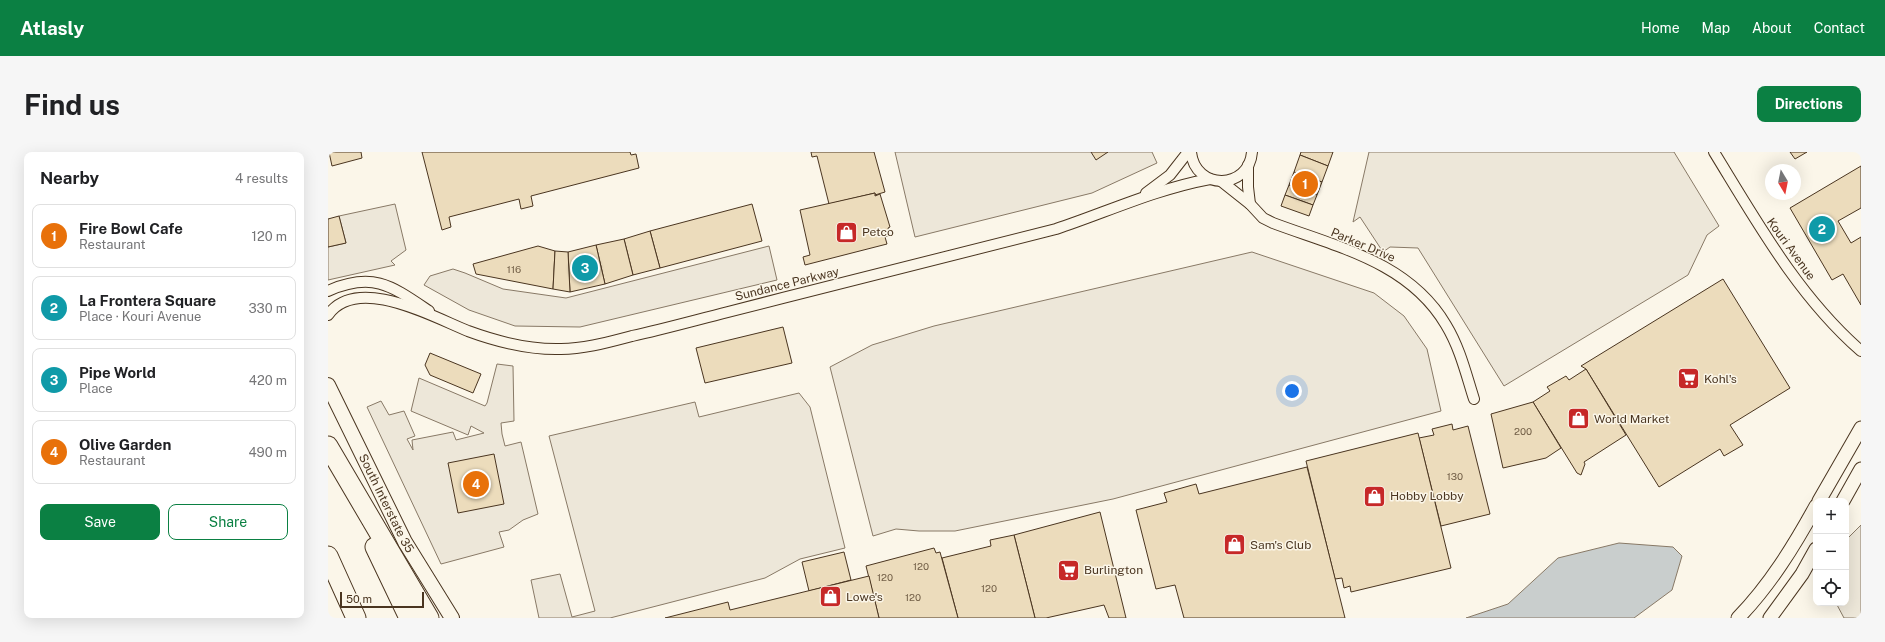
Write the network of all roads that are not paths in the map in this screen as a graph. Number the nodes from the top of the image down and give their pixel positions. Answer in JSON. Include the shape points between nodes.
{"nodes":[{"id":1,"x":1190,"y":152,"type":"edge"},
{"id":2,"x":1714,"y":152,"type":"edge"},
{"id":3,"x":1251,"y":157,"type":"edge"},
{"id":4,"x":1210,"y":179,"type":"junction"},
{"id":5,"x":1221,"y":181,"type":"junction"},
{"id":6,"x":1140,"y":198,"type":"junction"},
{"id":7,"x":1250,"y":204,"type":"junction"},
{"id":8,"x":328,"y":291,"type":"edge"},
{"id":9,"x":328,"y":315,"type":"edge"},
{"id":10,"x":439,"y":318,"type":"junction"},
{"id":11,"x":1861,"y":351,"type":"edge"},
{"id":12,"x":328,"y":385,"type":"edge"},
{"id":13,"x":1474,"y":399,"type":"dead end"},
{"id":14,"x":1861,"y":428,"type":"edge"},
{"id":15,"x":328,"y":447,"type":"edge"},
{"id":16,"x":1861,"y":469,"type":"edge"},
{"id":17,"x":1821,"y":498,"type":"edge"},
{"id":18,"x":1845,"y":498,"type":"edge"},
{"id":19,"x":1813,"y":511,"type":"edge"},
{"id":20,"x":1813,"y":554,"type":"edge"},
{"id":21,"x":328,"y":556,"type":"edge"},
{"id":22,"x":356,"y":618,"type":"edge"},
{"id":23,"x":409,"y":618,"type":"edge"},
{"id":24,"x":429,"y":618,"type":"edge"},
{"id":25,"x":452,"y":618,"type":"edge"},
{"id":26,"x":1738,"y":618,"type":"edge"},
{"id":27,"x":1770,"y":618,"type":"edge"}],
"edges":[{"from":1,"to":4,"type":"street","via":[[1195,167]]},
{"from":1,"to":6,"type":"street","name":"Sundance Parkway","via":[[1170,175]]},
{"from":2,"to":11,"type":"street","name":"Kouri Avenue","via":[[1754,220],[1798,282],[1819,308]]},
{"from":3,"to":5,"type":"street","via":[[1241,174]]},
{"from":3,"to":7,"type":"street","via":[[1248,187]]},
{"from":4,"to":5,"type":"street"},
{"from":4,"to":6,"type":"street","name":"Sundance Parkway"},
{"from":5,"to":7,"type":"street","name":"Parker Drive"},
{"from":6,"to":10,"type":"street","name":"Sundance Parkway","via":[[1056,229],[605,343],[570,349],[538,350],[511,344],[468,331]]},
{"from":7,"to":13,"type":"street","name":"Parker Drive","via":[[1263,218],[1273,223],[1379,263],[1411,284],[1422,294],[1447,327],[1462,358]]},
{"from":8,"to":10,"type":"street","name":"Sundance Parkway","via":[[356,283],[384,284],[404,294]]},
{"from":9,"to":10,"type":"street","name":"Sundance Parkway","via":[[340,304],[362,297],[377,298]]},
{"from":12,"to":25,"type":"main road","name":"South Interstate 35","via":[[405,542]]},
{"from":14,"to":17,"type":"street"},
{"from":15,"to":23,"type":"highway"},
{"from":15,"to":24,"type":"highway"},
{"from":16,"to":18,"type":"street"},
{"from":19,"to":26,"type":"street","via":[[1759,596]]},
{"from":20,"to":27,"type":"street"},
{"from":21,"to":22,"type":"highway"}]}
